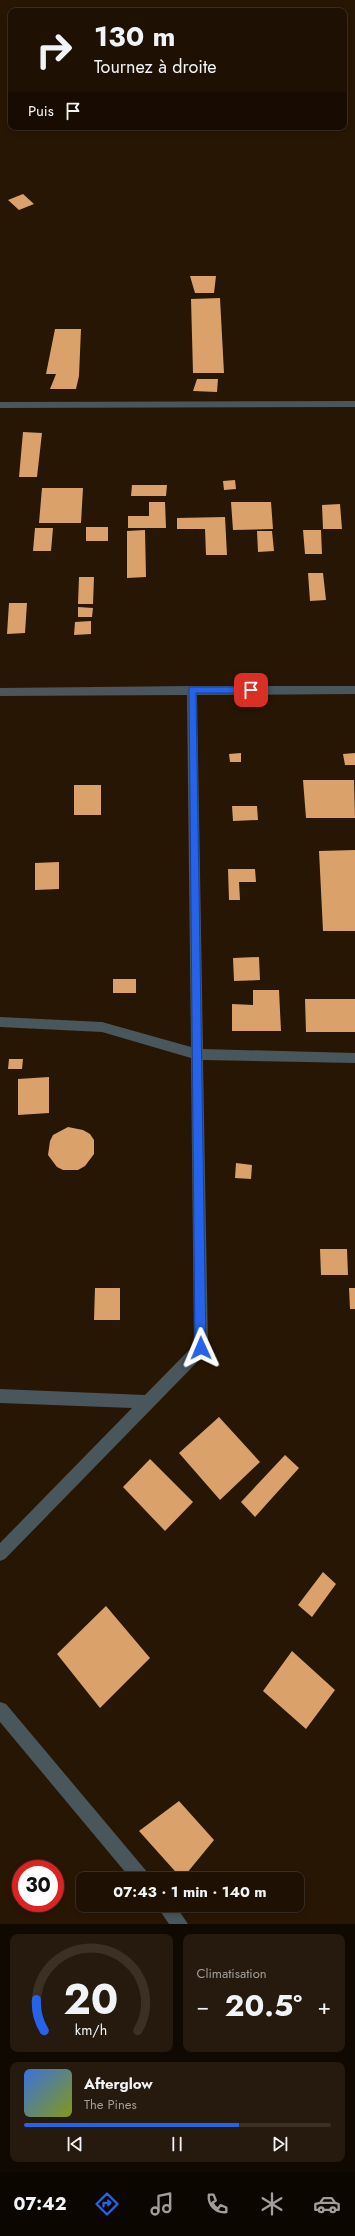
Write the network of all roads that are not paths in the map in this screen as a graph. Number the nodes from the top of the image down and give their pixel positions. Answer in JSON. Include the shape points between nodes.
{"nodes":[{"id":1,"x":355,"y":404,"type":"edge"},
{"id":2,"x":0,"y":405,"type":"edge"},
{"id":3,"x":192,"y":690,"type":"junction"},
{"id":4,"x":355,"y":690,"type":"edge"},
{"id":5,"x":0,"y":692,"type":"edge"},
{"id":6,"x":0,"y":1022,"type":"edge"},
{"id":7,"x":196,"y":1054,"type":"junction"},
{"id":8,"x":355,"y":1058,"type":"edge"},
{"id":9,"x":0,"y":1396,"type":"edge"},
{"id":10,"x":147,"y":1402,"type":"junction"},
{"id":11,"x":0,"y":1554,"type":"edge"},
{"id":12,"x":0,"y":1710,"type":"edge"},
{"id":13,"x":136,"y":1872,"type":"edge"},
{"id":14,"x":170,"y":1912,"type":"edge"},
{"id":15,"x":180,"y":1924,"type":"edge"}],
"edges":[{"from":1,"to":2,"type":"street"},
{"from":3,"to":4,"type":"street"},
{"from":3,"to":5,"type":"street"},
{"from":3,"to":7,"type":"street"},
{"from":6,"to":7,"type":"street","via":[[102,1027]]},
{"from":7,"to":8,"type":"street"},
{"from":7,"to":10,"type":"street","via":[[201,1348]]},
{"from":9,"to":10,"type":"street"},
{"from":10,"to":11,"type":"street"},
{"from":12,"to":13,"type":"street"},
{"from":14,"to":15,"type":"street"}]}
